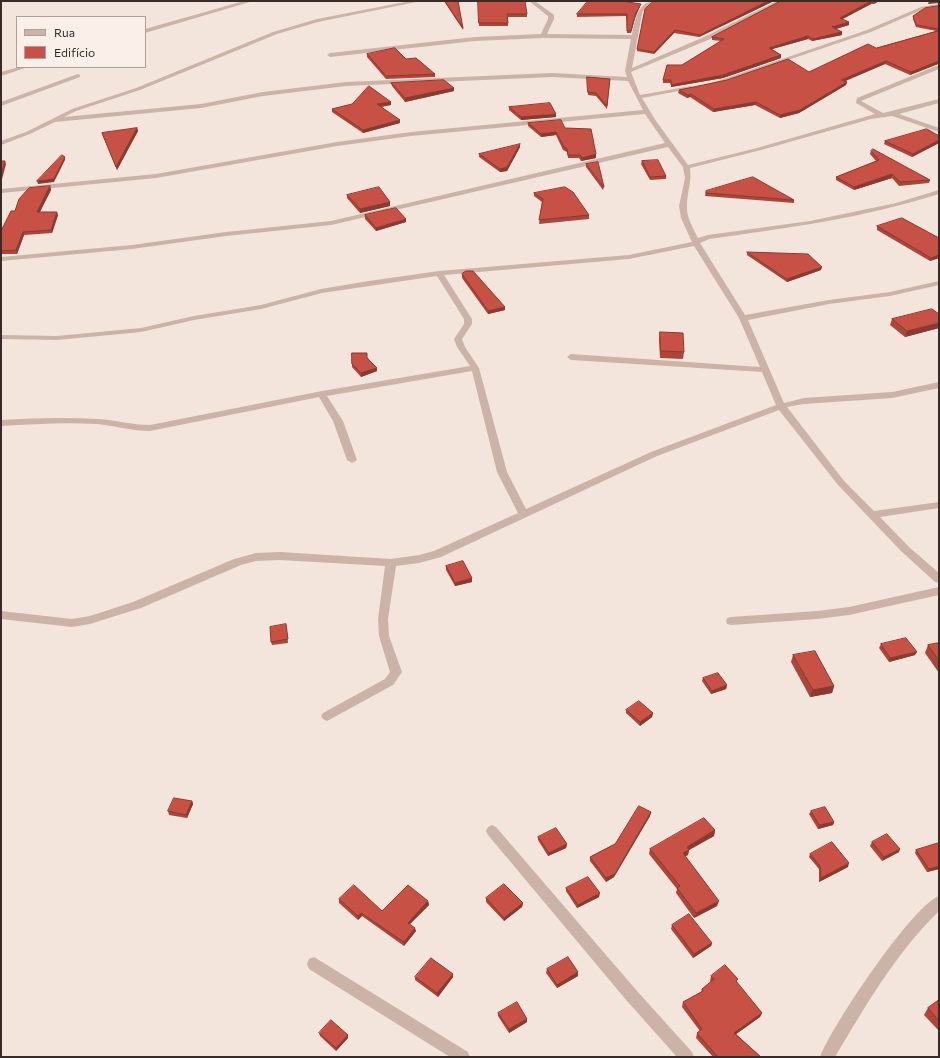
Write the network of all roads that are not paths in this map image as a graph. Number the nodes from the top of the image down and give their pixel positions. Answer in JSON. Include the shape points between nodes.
{"nodes":[{"id":1,"x":250,"y":1,"type":"edge"},
{"id":2,"x":418,"y":1,"type":"edge"},
{"id":3,"x":532,"y":1,"type":"edge"},
{"id":4,"x":652,"y":1,"type":"edge"},
{"id":5,"x":782,"y":1,"type":"edge"},
{"id":6,"x":939,"y":6,"type":"edge"},
{"id":7,"x":146,"y":31,"type":"edge"},
{"id":8,"x":543,"y":36,"type":"junction"},
{"id":9,"x":635,"y":37,"type":"junction"},
{"id":10,"x":330,"y":55,"type":"dead end"},
{"id":11,"x":939,"y":67,"type":"edge"},
{"id":12,"x":22,"y":68,"type":"edge"},
{"id":13,"x":1,"y":74,"type":"edge"},
{"id":14,"x":630,"y":75,"type":"junction"},
{"id":15,"x":78,"y":76,"type":"dead end"},
{"id":16,"x":706,"y":85,"type":"edge"},
{"id":17,"x":698,"y":86,"type":"edge"},
{"id":18,"x":639,"y":97,"type":"junction"},
{"id":19,"x":939,"y":101,"type":"edge"},
{"id":20,"x":1,"y":104,"type":"edge"},
{"id":21,"x":647,"y":112,"type":"junction"},
{"id":22,"x":892,"y":114,"type":"junction"},
{"id":23,"x":881,"y":115,"type":"junction"},
{"id":24,"x":56,"y":120,"type":"junction"},
{"id":25,"x":939,"y":130,"type":"edge"},
{"id":26,"x":1,"y":143,"type":"edge"},
{"id":27,"x":670,"y":144,"type":"junction"},
{"id":28,"x":686,"y":167,"type":"junction"},
{"id":29,"x":1,"y":191,"type":"edge"},
{"id":30,"x":939,"y":192,"type":"edge"},
{"id":31,"x":696,"y":243,"type":"junction"},
{"id":32,"x":1,"y":259,"type":"edge"},
{"id":33,"x":439,"y":273,"type":"junction"},
{"id":34,"x":939,"y":283,"type":"edge"},
{"id":35,"x":742,"y":318,"type":"junction"},
{"id":36,"x":1,"y":337,"type":"edge"},
{"id":37,"x":571,"y":357,"type":"dead end"},
{"id":38,"x":475,"y":368,"type":"junction"},
{"id":39,"x":765,"y":370,"type":"junction"},
{"id":40,"x":939,"y":385,"type":"edge"},
{"id":41,"x":322,"y":394,"type":"junction"},
{"id":42,"x":781,"y":406,"type":"junction"},
{"id":43,"x":1,"y":423,"type":"edge"},
{"id":44,"x":352,"y":460,"type":"dead end"},
{"id":45,"x":939,"y":505,"type":"edge"},
{"id":46,"x":523,"y":513,"type":"junction"},
{"id":47,"x":871,"y":515,"type":"junction"},
{"id":48,"x":391,"y":562,"type":"junction"},
{"id":49,"x":934,"y":570,"type":"edge"},
{"id":50,"x":939,"y":579,"type":"edge"},
{"id":51,"x":939,"y":591,"type":"edge"},
{"id":52,"x":1,"y":615,"type":"edge"},
{"id":53,"x":731,"y":621,"type":"dead end"},
{"id":54,"x":327,"y":716,"type":"dead end"},
{"id":55,"x":492,"y":831,"type":"dead end"},
{"id":56,"x":939,"y":902,"type":"edge"},
{"id":57,"x":314,"y":964,"type":"dead end"},
{"id":58,"x":463,"y":1057,"type":"edge"},
{"id":59,"x":687,"y":1057,"type":"edge"},
{"id":60,"x":827,"y":1057,"type":"edge"}],
"edges":[{"from":1,"to":7,"type":"street"},
{"from":2,"to":24,"type":"street","via":[[326,19],[275,33],[138,88],[74,110]]},
{"from":3,"to":8,"type":"street","via":[[551,15]]},
{"from":4,"to":9,"type":"street","via":[[639,14]]},
{"from":5,"to":14,"type":"street"},
{"from":6,"to":16,"type":"street","via":[[923,8],[869,31]]},
{"from":8,"to":9,"type":"street"},
{"from":8,"to":10,"type":"street","via":[[475,39]]},
{"from":9,"to":14,"type":"street"},
{"from":11,"to":23,"type":"street","via":[[859,99],[858,102]]},
{"from":12,"to":13,"type":"street"},
{"from":14,"to":18,"type":"street"},
{"from":14,"to":24,"type":"street","via":[[552,75],[346,84],[263,94],[201,106]]},
{"from":15,"to":20,"type":"street"},
{"from":17,"to":18,"type":"street"},
{"from":18,"to":21,"type":"street"},
{"from":19,"to":22,"type":"street"},
{"from":21,"to":27,"type":"street"},
{"from":21,"to":29,"type":"street","via":[[404,135],[337,144],[156,176]]},
{"from":22,"to":23,"type":"street"},
{"from":22,"to":25,"type":"street"},
{"from":23,"to":28,"type":"street"},
{"from":24,"to":26,"type":"street"},
{"from":27,"to":28,"type":"street"},
{"from":27,"to":32,"type":"street","via":[[331,223],[132,247]]},
{"from":28,"to":31,"type":"street","via":[[688,178],[683,206],[685,218]]},
{"from":30,"to":31,"type":"street","via":[[897,205],[788,226],[708,237]]},
{"from":31,"to":33,"type":"street","via":[[629,257]]},
{"from":31,"to":35,"type":"street"},
{"from":33,"to":36,"type":"street","via":[[322,291],[261,307],[141,330],[65,338]]},
{"from":33,"to":38,"type":"street","via":[[468,319],[468,324],[458,340]]},
{"from":34,"to":35,"type":"street","via":[[890,294]]},
{"from":35,"to":39,"type":"street"},
{"from":37,"to":39,"type":"street"},
{"from":38,"to":41,"type":"street"},
{"from":38,"to":46,"type":"street","via":[[502,472]]},
{"from":39,"to":42,"type":"street"},
{"from":40,"to":42,"type":"street","via":[[892,395],[804,401]]},
{"from":41,"to":43,"type":"street","via":[[150,428],[136,429],[106,422],[70,420]]},
{"from":41,"to":44,"type":"street","via":[[338,421]]},
{"from":42,"to":46,"type":"street","via":[[654,454]]},
{"from":42,"to":47,"type":"street","via":[[841,483]]},
{"from":45,"to":47,"type":"street"},
{"from":46,"to":48,"type":"street","via":[[438,554]]},
{"from":47,"to":49,"type":"street","via":[[905,549]]},
{"from":48,"to":52,"type":"street","via":[[256,557],[238,562],[137,605],[90,620],[72,623]]},
{"from":48,"to":54,"type":"street","via":[[383,619],[384,636],[396,672],[389,682]]},
{"from":49,"to":50,"type":"street"},
{"from":51,"to":53,"type":"street","via":[[849,611]]},
{"from":55,"to":59,"type":"street"},
{"from":56,"to":60,"type":"street","via":[[887,960]]},
{"from":57,"to":58,"type":"street"}]}
